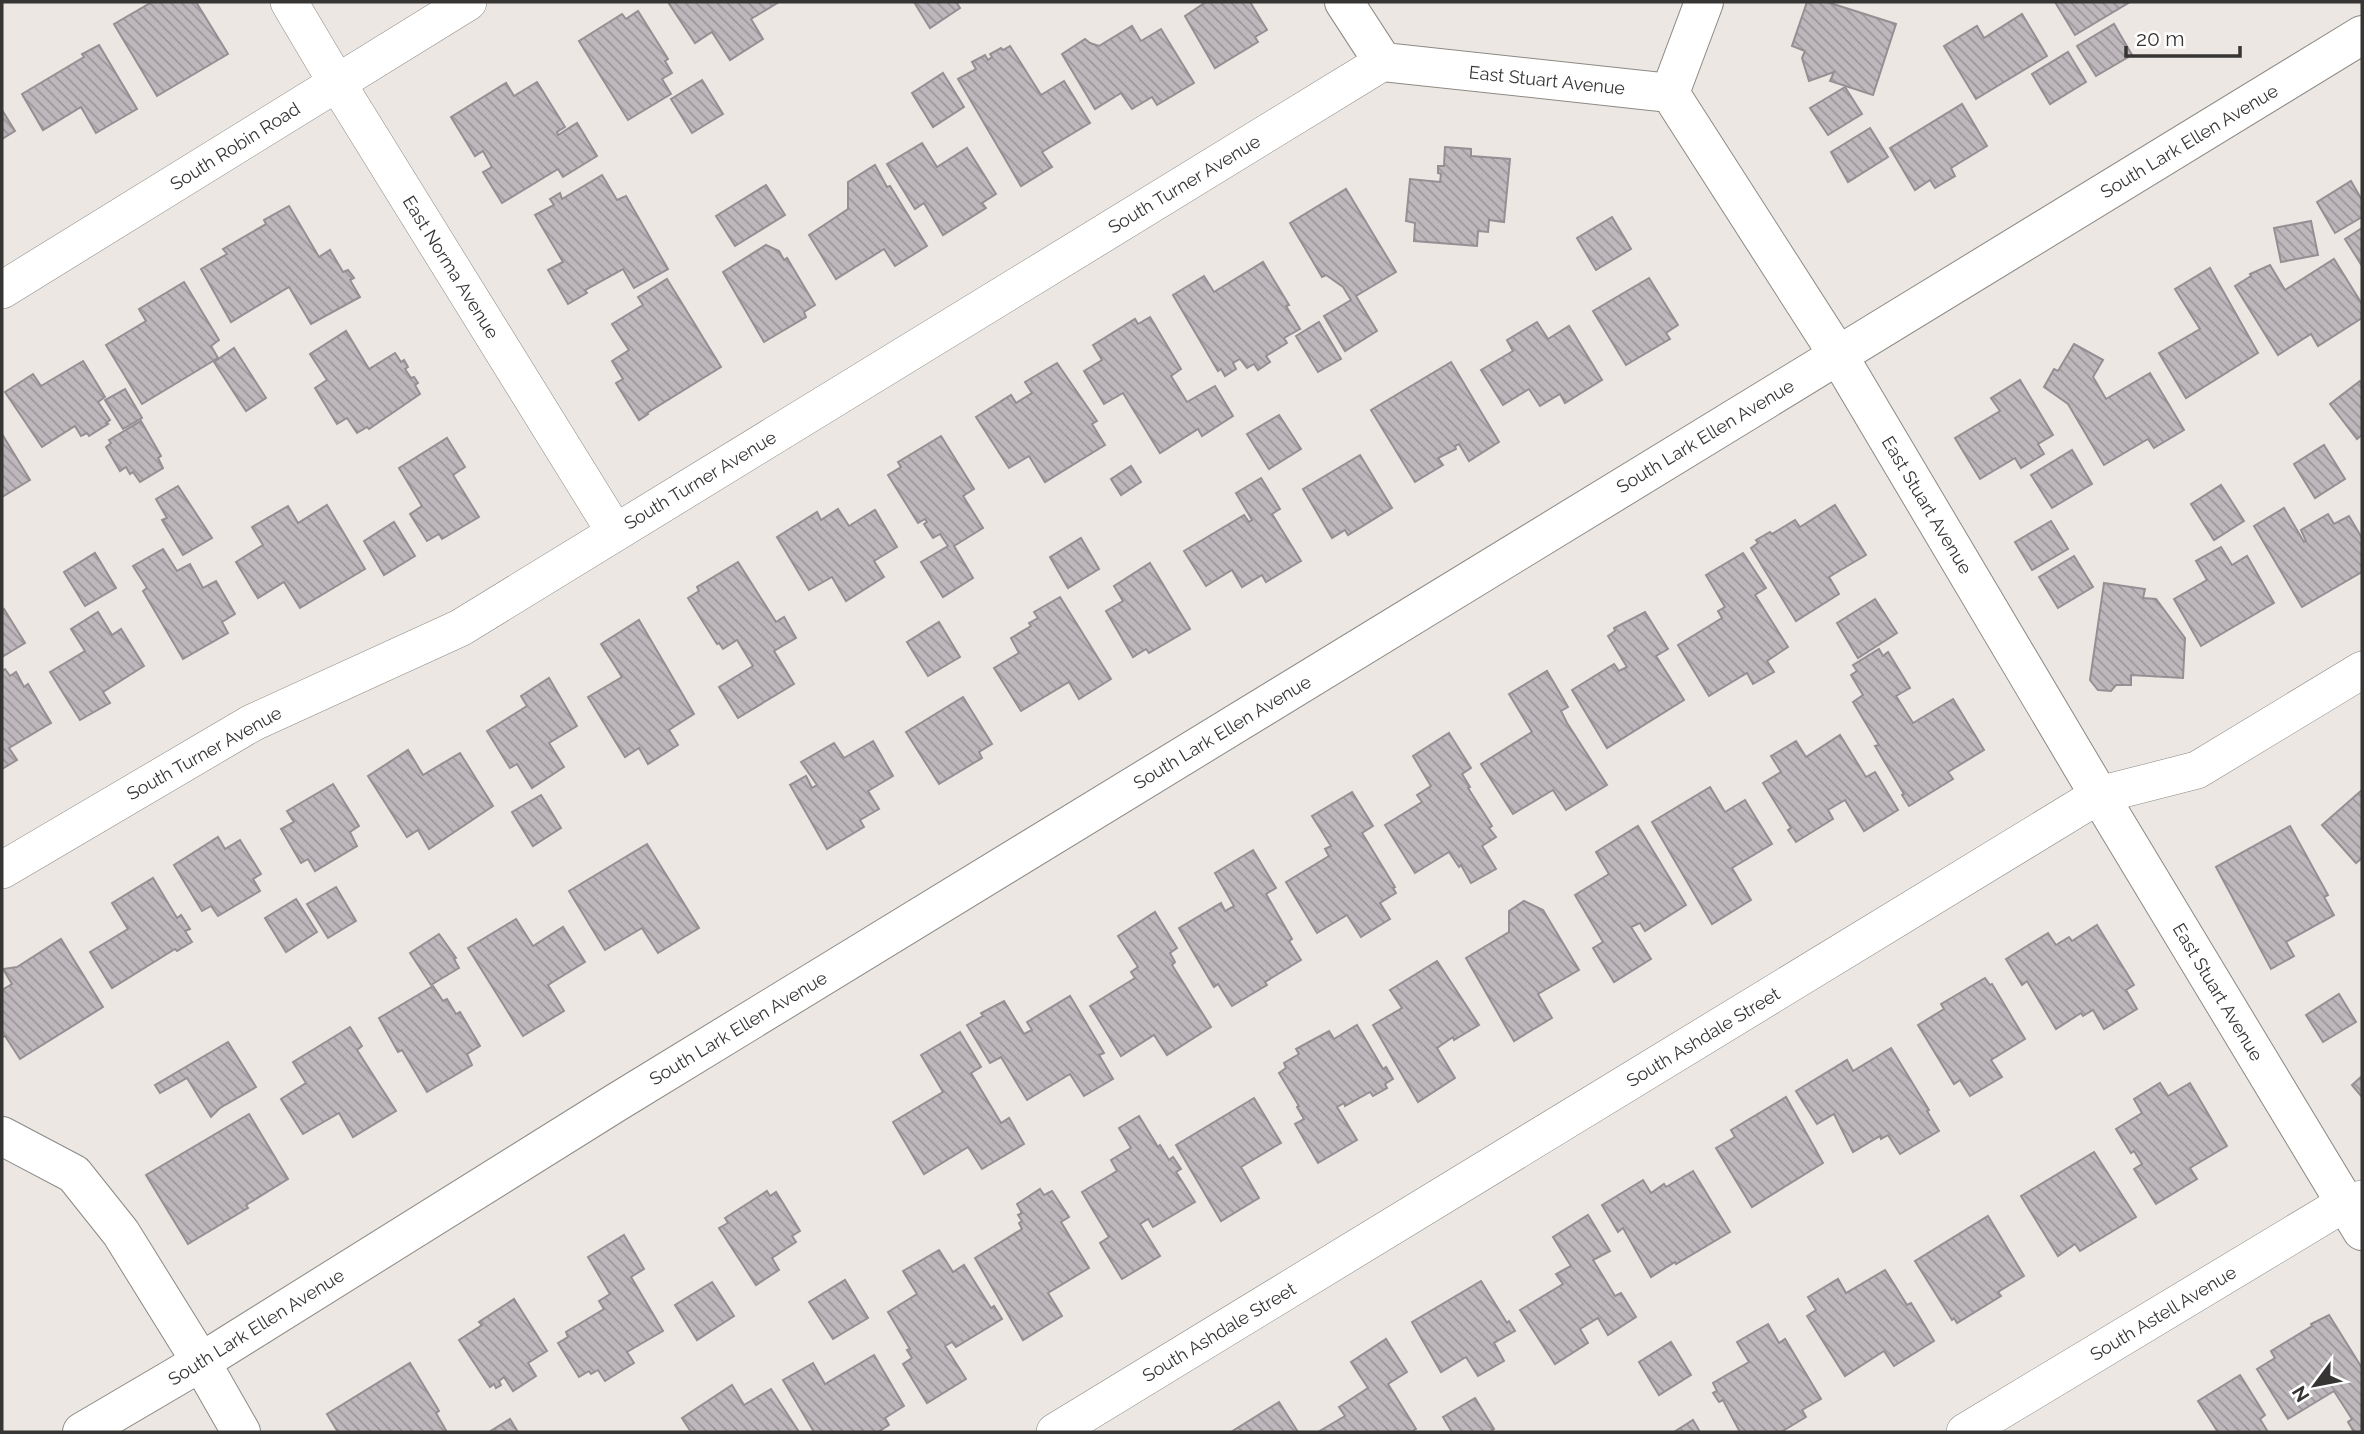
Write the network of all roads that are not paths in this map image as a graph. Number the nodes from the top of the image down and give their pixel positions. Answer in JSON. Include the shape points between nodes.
{"nodes":[{"id":1,"x":289,"y":2,"type":"edge"},
{"id":2,"x":468,"y":2,"type":"edge"},
{"id":3,"x":1344,"y":2,"type":"edge"},
{"id":4,"x":1703,"y":2,"type":"edge"},
{"id":5,"x":2362,"y":35,"type":"edge"},
{"id":6,"x":1383,"y":62,"type":"junction"},
{"id":7,"x":337,"y":83,"type":"junction"},
{"id":8,"x":1670,"y":93,"type":"junction"},
{"id":9,"x":2,"y":290,"type":"edge"},
{"id":10,"x":1838,"y":355,"type":"junction"},
{"id":11,"x":615,"y":532,"type":"junction"},
{"id":12,"x":2362,"y":670,"type":"edge"},
{"id":13,"x":2099,"y":795,"type":"junction"},
{"id":14,"x":2,"y":870,"type":"edge"},
{"id":15,"x":2,"y":1136,"type":"edge"},
{"id":16,"x":2357,"y":1211,"type":"edge"},
{"id":17,"x":201,"y":1362,"type":"junction"},
{"id":18,"x":82,"y":1432,"type":"edge"},
{"id":19,"x":241,"y":1432,"type":"edge"},
{"id":20,"x":1055,"y":1432,"type":"edge"},
{"id":21,"x":1965,"y":1432,"type":"edge"}],
"edges":[{"from":1,"to":7,"type":"street","name":"East Norma Avenue"},
{"from":2,"to":7,"type":"street","name":"South Robin Road"},
{"from":3,"to":6,"type":"street"},
{"from":4,"to":8,"type":"street"},
{"from":5,"to":10,"type":"street","name":"South Lark Ellen Avenue"},
{"from":6,"to":8,"type":"street","name":"East Stuart Avenue"},
{"from":6,"to":11,"type":"street","name":"South Turner Avenue"},
{"from":7,"to":9,"type":"street","name":"South Robin Road"},
{"from":7,"to":11,"type":"street","name":"East Norma Avenue"},
{"from":8,"to":10,"type":"street","name":"East Stuart Avenue"},
{"from":10,"to":13,"type":"street","name":"East Stuart Avenue"},
{"from":10,"to":17,"type":"street","name":"South Lark Ellen Avenue"},
{"from":11,"to":14,"type":"street","name":"South Turner Avenue","via":[[460,628],[252,723]]},
{"from":12,"to":13,"type":"street","name":"South Ashdale Street","via":[[2197,770]]},
{"from":13,"to":16,"type":"street","name":"East Stuart Avenue"},
{"from":13,"to":20,"type":"street","name":"South Ashdale Street"},
{"from":15,"to":17,"type":"street","via":[[74,1174],[121,1233]]},
{"from":16,"to":21,"type":"street","name":"South Astell Avenue"},
{"from":17,"to":18,"type":"street","name":"South Lark Ellen Avenue"},
{"from":17,"to":19,"type":"street"}]}
